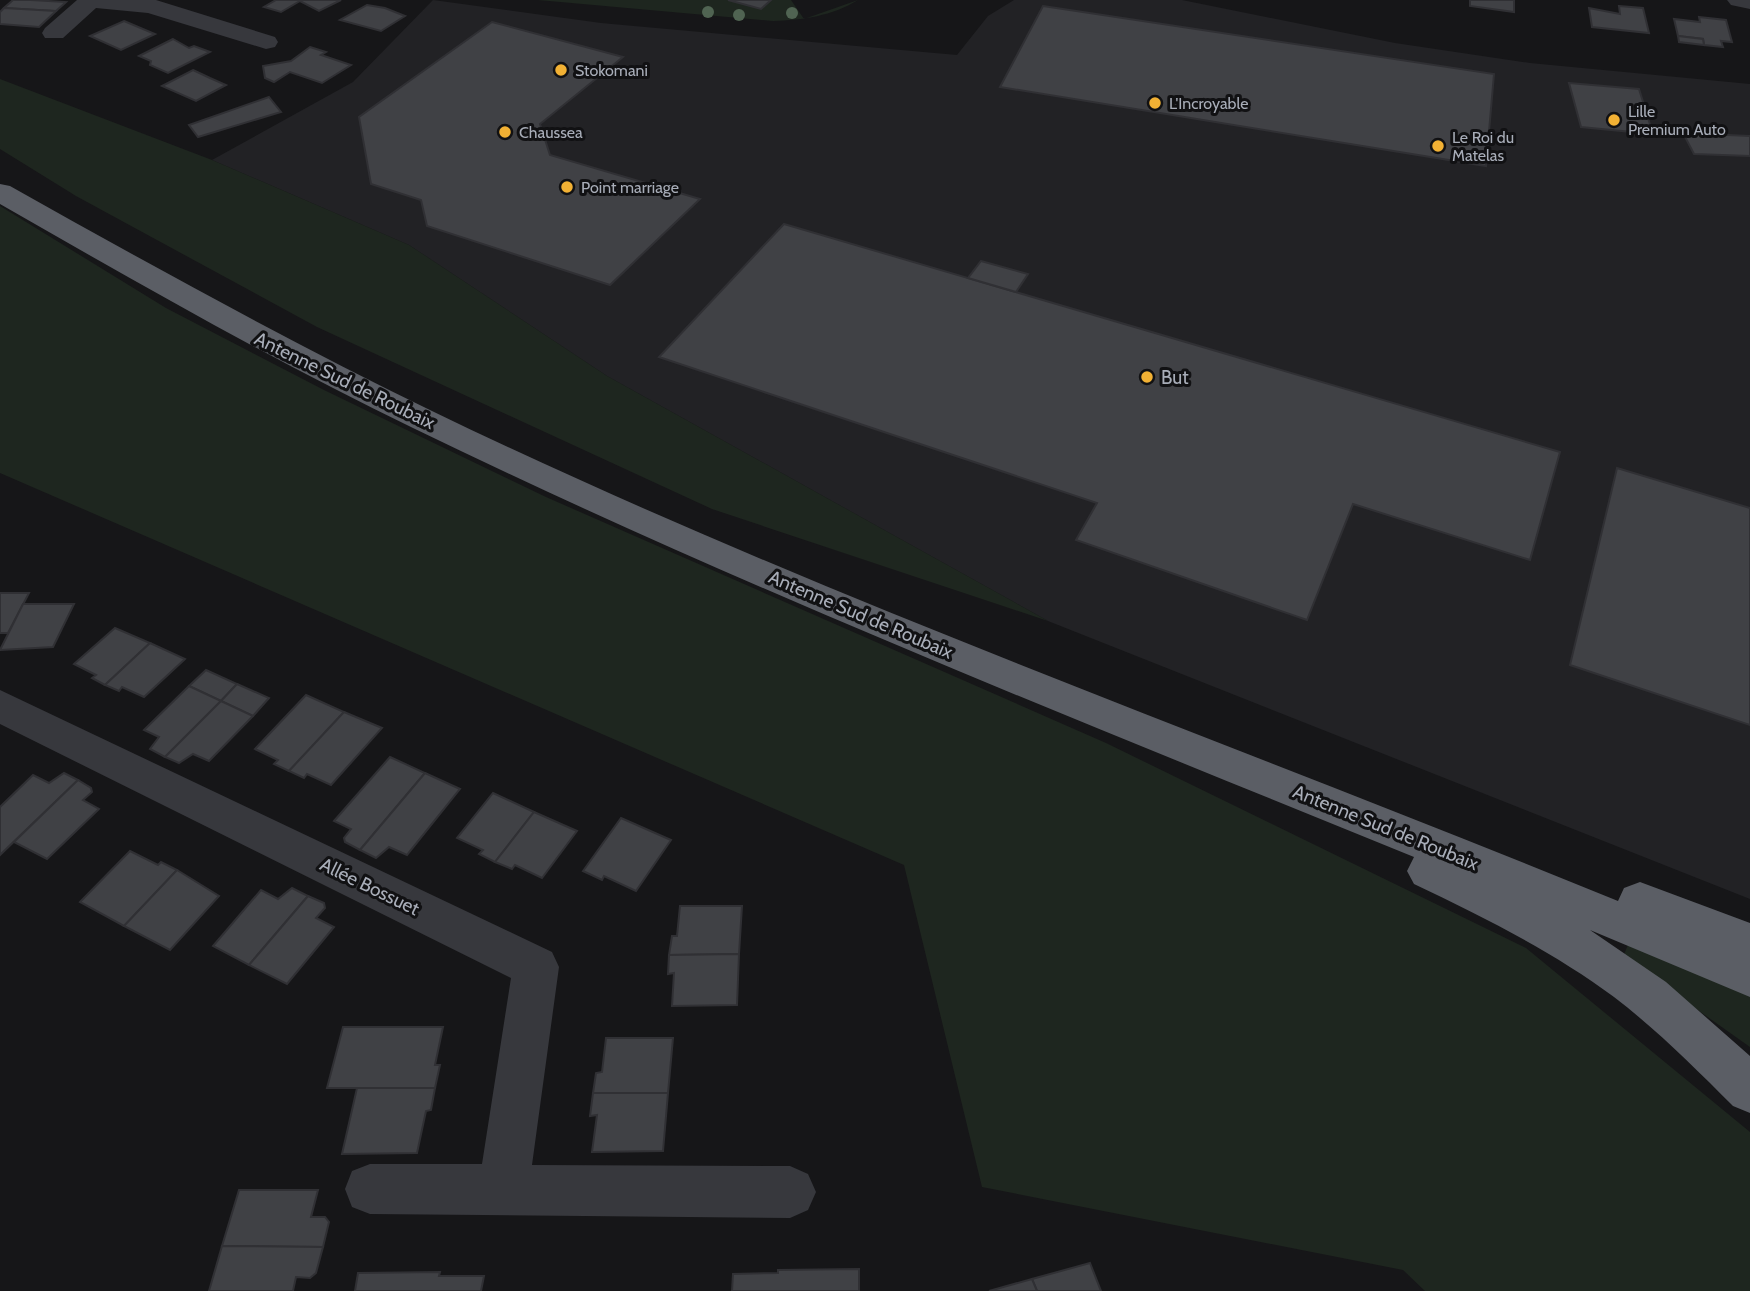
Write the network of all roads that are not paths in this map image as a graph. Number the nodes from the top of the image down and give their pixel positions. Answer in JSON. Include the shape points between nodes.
{"nodes":[{"id":1,"x":91,"y":0,"type":"edge"},
{"id":2,"x":1739,"y":0,"type":"edge"},
{"id":3,"x":1750,"y":2,"type":"edge"},
{"id":4,"x":54,"y":33,"type":"dead end"},
{"id":5,"x":266,"y":41,"type":"dead end"},
{"id":6,"x":0,"y":170,"type":"edge"},
{"id":7,"x":0,"y":192,"type":"edge"},
{"id":8,"x":1077,"y":702,"type":"junction"},
{"id":9,"x":0,"y":706,"type":"edge"},
{"id":10,"x":1750,"y":945,"type":"edge"},
{"id":11,"x":1750,"y":976,"type":"edge"},
{"id":12,"x":1750,"y":1089,"type":"edge"},
{"id":13,"x":370,"y":1189,"type":"dead end"},
{"id":14,"x":503,"y":1190,"type":"junction"},
{"id":15,"x":790,"y":1192,"type":"dead end"}],
"edges":[{"from":1,"to":4,"type":"street"},
{"from":1,"to":5,"type":"street","via":[[151,6]]},
{"from":2,"to":3,"type":"street"},
{"from":6,"to":10,"type":"highway","name":"Antenne Sud de Roubaix","via":[[222,299],[486,429],[1035,661]]},
{"from":7,"to":8,"type":"highway","name":"Antenne Sud de Roubaix","via":[[243,330],[461,436],[868,618]]},
{"from":8,"to":11,"type":"highway","name":"Antenne Sud de Roubaix"},
{"from":8,"to":12,"type":"highway","via":[[1249,792],[1461,885],[1568,941],[1651,999]]},
{"from":9,"to":14,"type":"street","name":"Allée Bossuet","via":[[536,967]]},
{"from":13,"to":14,"type":"street"},
{"from":14,"to":15,"type":"street"}]}
